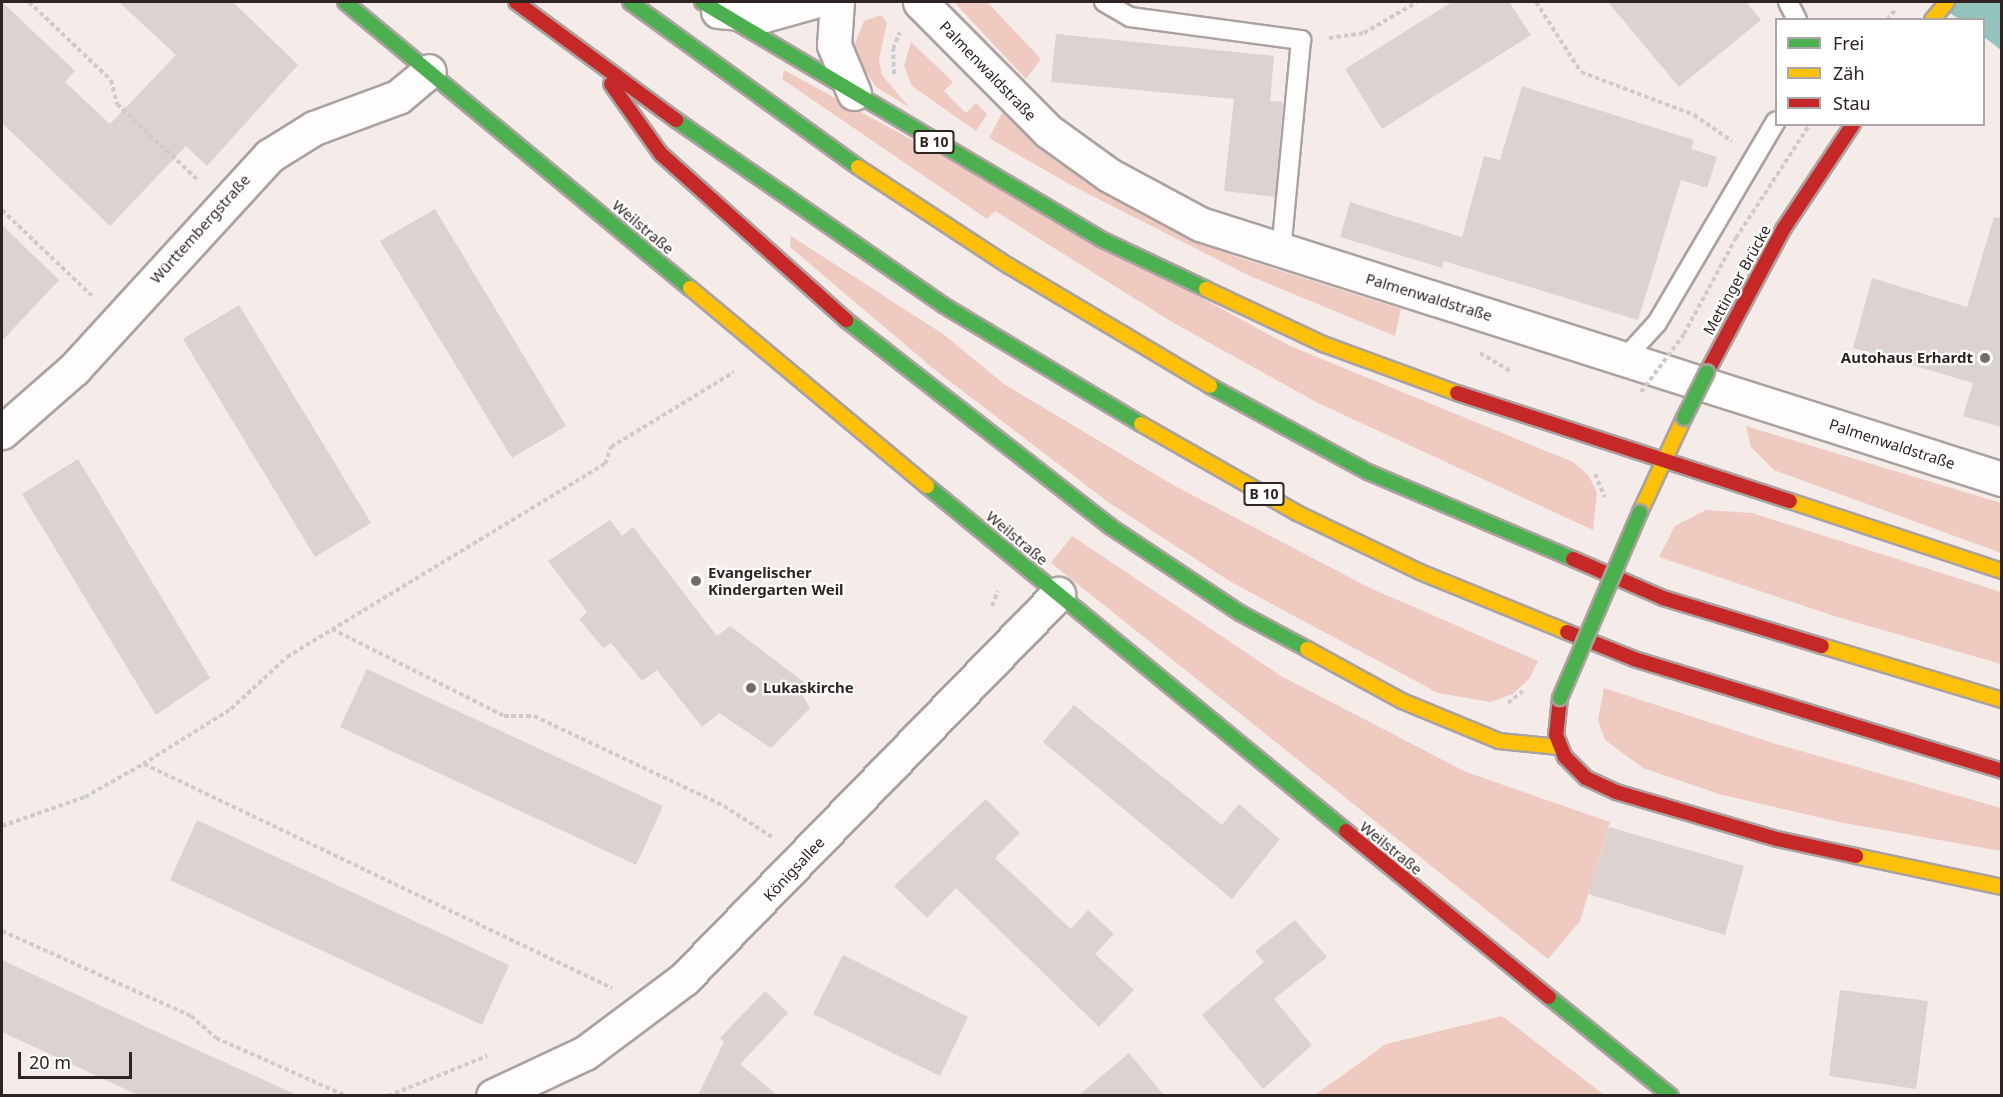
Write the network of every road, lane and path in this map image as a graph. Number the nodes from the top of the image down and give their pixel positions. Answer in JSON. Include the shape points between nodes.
{"nodes":[{"id":1,"x":29,"y":2,"type":"edge"},
{"id":2,"x":345,"y":2,"type":"edge"},
{"id":3,"x":516,"y":2,"type":"edge"},
{"id":4,"x":630,"y":2,"type":"edge"},
{"id":5,"x":811,"y":2,"type":"edge"},
{"id":6,"x":837,"y":2,"type":"edge"},
{"id":7,"x":920,"y":2,"type":"edge"},
{"id":8,"x":1104,"y":2,"type":"edge"},
{"id":9,"x":1417,"y":2,"type":"edge"},
{"id":10,"x":1536,"y":2,"type":"edge"},
{"id":11,"x":1788,"y":2,"type":"edge"},
{"id":12,"x":1947,"y":2,"type":"edge"},
{"id":13,"x":710,"y":6,"type":"edge"},
{"id":14,"x":1796,"y":18,"type":"edge"},
{"id":15,"x":1934,"y":18,"type":"edge"},
{"id":16,"x":1301,"y":40,"type":"junction"},
{"id":17,"x":600,"y":68,"type":"junction"},
{"id":18,"x":429,"y":71,"type":"junction"},
{"id":19,"x":854,"y":93,"type":"junction"},
{"id":20,"x":1775,"y":122,"type":"edge"},
{"id":21,"x":1809,"y":126,"type":"edge"},
{"id":22,"x":1852,"y":126,"type":"edge"},
{"id":23,"x":1752,"y":157,"type":"junction"},
{"id":24,"x":222,"y":202,"type":"junction"},
{"id":25,"x":2,"y":210,"type":"edge"},
{"id":26,"x":1281,"y":253,"type":"junction"},
{"id":27,"x":118,"y":322,"type":"junction"},
{"id":28,"x":766,"y":350,"type":"junction"},
{"id":29,"x":1474,"y":350,"type":"dead end"},
{"id":30,"x":1625,"y":358,"type":"junction"},
{"id":31,"x":1521,"y":377,"type":"dead end"},
{"id":32,"x":1641,"y":392,"type":"dead end"},
{"id":33,"x":2,"y":432,"type":"edge"},
{"id":34,"x":1665,"y":459,"type":"junction"},
{"id":35,"x":2001,"y":479,"type":"edge"},
{"id":36,"x":1019,"y":562,"type":"junction"},
{"id":37,"x":2001,"y":571,"type":"edge"},
{"id":38,"x":1058,"y":594,"type":"junction"},
{"id":39,"x":991,"y":609,"type":"dead end"},
{"id":40,"x":332,"y":629,"type":"junction"},
{"id":41,"x":2001,"y":700,"type":"edge"},
{"id":42,"x":1559,"y":747,"type":"junction"},
{"id":43,"x":143,"y":764,"type":"junction"},
{"id":44,"x":2001,"y":771,"type":"edge"},
{"id":45,"x":2,"y":826,"type":"edge"},
{"id":46,"x":780,"y":829,"type":"dead end"},
{"id":47,"x":773,"y":837,"type":"junction"},
{"id":48,"x":765,"y":844,"type":"dead end"},
{"id":49,"x":800,"y":863,"type":"junction"},
{"id":50,"x":1984,"y":882,"type":"junction"},
{"id":51,"x":2001,"y":886,"type":"edge"},
{"id":52,"x":2001,"y":900,"type":"edge"},
{"id":53,"x":2,"y":931,"type":"edge"},
{"id":54,"x":616,"y":984,"type":"dead end"},
{"id":55,"x":612,"y":988,"type":"junction"},
{"id":56,"x":604,"y":995,"type":"dead end"},
{"id":57,"x":652,"y":1006,"type":"junction"},
{"id":58,"x":497,"y":1052,"type":"dead end"},
{"id":59,"x":346,"y":1095,"type":"edge"},
{"id":60,"x":388,"y":1095,"type":"edge"},
{"id":61,"x":493,"y":1095,"type":"edge"},
{"id":62,"x":1671,"y":1095,"type":"edge"}],
"edges":[{"from":1,"to":24,"type":"path","via":[[111,80],[117,104]]},
{"from":2,"to":18,"type":"main road","name":"Weilstraße"},
{"from":3,"to":17,"type":"main road","number":"B 10"},
{"from":4,"to":41,"type":"main road","via":[[816,138],[1009,266],[1165,362],[1368,472],[1663,598]]},
{"from":5,"to":13,"type":"street","via":[[764,15]]},
{"from":6,"to":19,"type":"street","via":[[834,45]]},
{"from":7,"to":26,"type":"street","name":"Palmenwaldstraße","via":[[998,85],[1078,154],[1172,211]]},
{"from":8,"to":16,"type":"lane","via":[[1130,17]]},
{"from":9,"to":16,"type":"path","via":[[1364,33]]},
{"from":10,"to":23,"type":"path","via":[[1581,72],[1694,115]]},
{"from":11,"to":14,"type":"lane"},
{"from":12,"to":15,"type":"main road"},
{"from":13,"to":19,"type":"main road","number":"B 10"},
{"from":16,"to":26,"type":"lane"},
{"from":17,"to":42,"type":"main road","via":[[661,154],[770,253],[886,353],[1111,527],[1240,613],[1402,701],[1499,741]]},
{"from":17,"to":44,"type":"main road","number":"B 10","via":[[943,305],[1077,388],[1298,513],[1420,572],[1634,659]]},
{"from":18,"to":24,"type":"street","name":"Württembergstraße","via":[[390,101],[314,128],[283,146]]},
{"from":18,"to":28,"type":"main road","name":"Weilstraße"},
{"from":19,"to":34,"type":"main road","number":"B 10","via":[[1103,240],[1301,334],[1443,391]]},
{"from":20,"to":23,"type":"lane"},
{"from":21,"to":32,"type":"path","bridge":true,"via":[[1736,238],[1684,334]]},
{"from":22,"to":34,"type":"main road","name":"Mettinger Brücke","bridge":true,"via":[[1763,265]]},
{"from":23,"to":30,"type":"lane","via":[[1658,323]]},
{"from":24,"to":27,"type":"street","name":"Württembergstraße"},
{"from":25,"to":27,"type":"path"},
{"from":26,"to":30,"type":"street","name":"Palmenwaldstraße"},
{"from":27,"to":33,"type":"street","name":"Württembergstraße","via":[[55,388]]},
{"from":28,"to":36,"type":"main road","name":"Weilstraße"},
{"from":28,"to":40,"type":"path","via":[[611,447],[605,464]]},
{"from":29,"to":31,"type":"path"},
{"from":30,"to":35,"type":"street","name":"Palmenwaldstraße"},
{"from":34,"to":37,"type":"main road"},
{"from":34,"to":42,"type":"main road","name":"Mettinger Brücke","bridge":true,"via":[[1560,698],[1555,723]]},
{"from":36,"to":38,"type":"main road","name":"Weilstraße"},
{"from":36,"to":39,"type":"path","via":[[998,580]]},
{"from":38,"to":49,"type":"street","name":"Königsallee"},
{"from":38,"to":62,"type":"main road","name":"Weilstraße"},
{"from":40,"to":43,"type":"path","via":[[287,657],[231,709]]},
{"from":40,"to":47,"type":"path","via":[[504,716],[534,716],[724,806]]},
{"from":42,"to":50,"type":"main road","via":[[1586,778],[1640,801],[1777,839]]},
{"from":43,"to":45,"type":"path","via":[[85,797]]},
{"from":43,"to":55,"type":"path"},
{"from":46,"to":47,"type":"path"},
{"from":47,"to":48,"type":"path"},
{"from":47,"to":49,"type":"path"},
{"from":49,"to":57,"type":"street","name":"Königsallee","via":[[730,937]]},
{"from":50,"to":51,"type":"main road"},
{"from":50,"to":52,"type":"main road"},
{"from":53,"to":59,"type":"path","via":[[191,1016],[216,1038]]},
{"from":54,"to":55,"type":"path"},
{"from":55,"to":56,"type":"path"},
{"from":55,"to":57,"type":"path"},
{"from":57,"to":61,"type":"street","name":"Königsallee","via":[[585,1053]]},
{"from":58,"to":60,"type":"path"}]}
